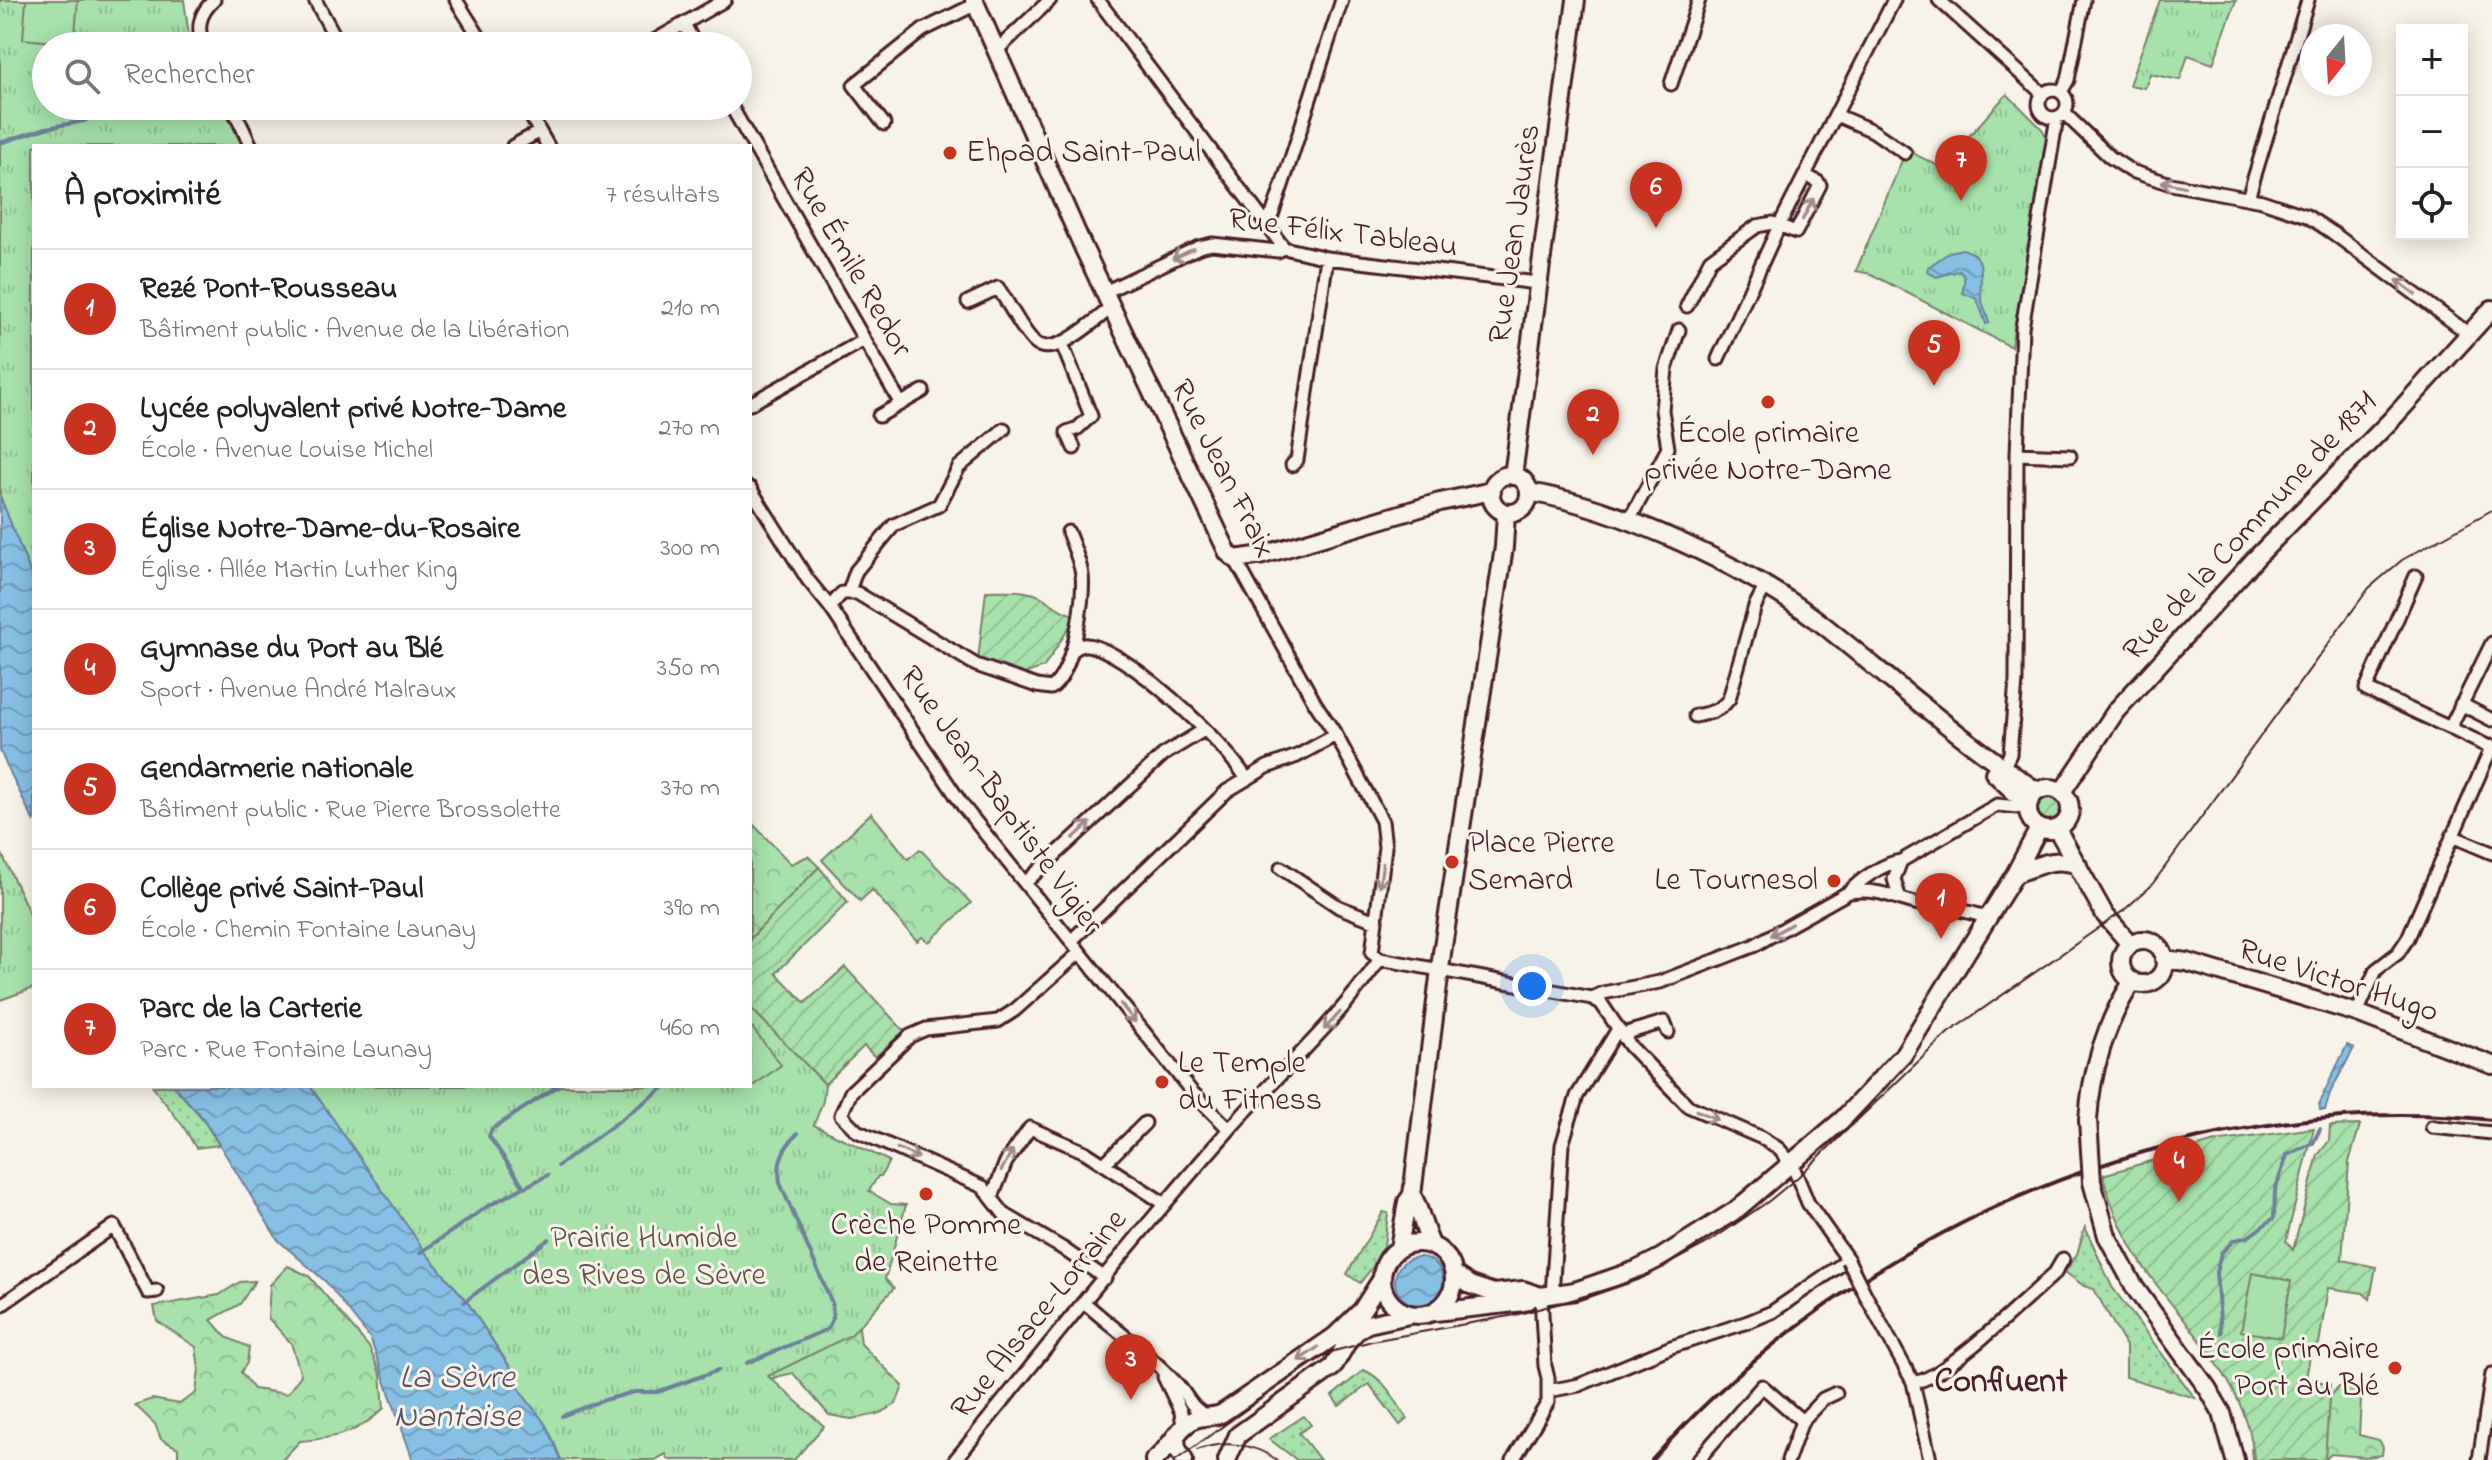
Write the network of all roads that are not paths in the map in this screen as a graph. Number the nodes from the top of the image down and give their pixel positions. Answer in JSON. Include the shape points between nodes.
{"nodes":[{"id":1,"x":214,"y":0,"type":"edge"},
{"id":2,"x":315,"y":0,"type":"edge"},
{"id":3,"x":456,"y":0,"type":"edge"},
{"id":4,"x":725,"y":0,"type":"edge"},
{"id":5,"x":1050,"y":0,"type":"edge"},
{"id":6,"x":1098,"y":0,"type":"edge"},
{"id":7,"x":1342,"y":0,"type":"edge"},
{"id":8,"x":1576,"y":0,"type":"edge"},
{"id":9,"x":1699,"y":0,"type":"edge"},
{"id":10,"x":1894,"y":0,"type":"edge"},
{"id":11,"x":1939,"y":0,"type":"edge"},
{"id":12,"x":2084,"y":0,"type":"edge"},
{"id":13,"x":2308,"y":0,"type":"edge"},
{"id":14,"x":975,"y":2,"type":"edge"},
{"id":15,"x":684,"y":24,"type":"junction"},
{"id":16,"x":200,"y":32,"type":"edge"},
{"id":17,"x":332,"y":32,"type":"edge"},
{"id":18,"x":476,"y":32,"type":"edge"},
{"id":19,"x":670,"y":32,"type":"edge"},
{"id":20,"x":688,"y":32,"type":"edge"},
{"id":21,"x":997,"y":50,"type":"junction"},
{"id":22,"x":1671,"y":84,"type":"dead end"},
{"id":23,"x":2061,"y":92,"type":"junction"},
{"id":24,"x":2043,"y":94,"type":"junction"},
{"id":25,"x":1836,"y":115,"type":"junction"},
{"id":26,"x":2061,"y":115,"type":"junction"},
{"id":27,"x":239,"y":120,"type":"edge"},
{"id":28,"x":532,"y":120,"type":"edge"},
{"id":29,"x":739,"y":120,"type":"edge"},
{"id":30,"x":884,"y":124,"type":"dead end"},
{"id":31,"x":539,"y":132,"type":"junction"},
{"id":32,"x":250,"y":144,"type":"edge"},
{"id":33,"x":517,"y":144,"type":"edge"},
{"id":34,"x":547,"y":144,"type":"edge"},
{"id":35,"x":1905,"y":153,"type":"dead end"},
{"id":36,"x":1805,"y":175,"type":"junction"},
{"id":37,"x":2248,"y":198,"type":"junction"},
{"id":38,"x":1265,"y":221,"type":"junction"},
{"id":39,"x":1779,"y":226,"type":"junction"},
{"id":40,"x":1284,"y":248,"type":"junction"},
{"id":41,"x":1327,"y":258,"type":"junction"},
{"id":42,"x":1537,"y":283,"type":"junction"},
{"id":43,"x":1108,"y":300,"type":"junction"},
{"id":44,"x":968,"y":302,"type":"dead end"},
{"id":45,"x":1687,"y":306,"type":"dead end"},
{"id":46,"x":2492,"y":309,"type":"edge"},
{"id":47,"x":1679,"y":330,"type":"dead end"},
{"id":48,"x":2469,"y":334,"type":"junction"},
{"id":49,"x":864,"y":340,"type":"junction"},
{"id":50,"x":1062,"y":344,"type":"junction"},
{"id":51,"x":1718,"y":359,"type":"dead end"},
{"id":52,"x":923,"y":391,"type":"dead end"},
{"id":53,"x":752,"y":403,"type":"edge"},
{"id":54,"x":901,"y":404,"type":"junction"},
{"id":55,"x":879,"y":416,"type":"dead end"},
{"id":56,"x":1004,"y":429,"type":"dead end"},
{"id":57,"x":1074,"y":448,"type":"dead end"},
{"id":58,"x":2017,"y":454,"type":"junction"},
{"id":59,"x":2070,"y":456,"type":"dead end"},
{"id":60,"x":1292,"y":465,"type":"dead end"},
{"id":61,"x":1513,"y":476,"type":"junction"},
{"id":62,"x":752,"y":491,"type":"edge"},
{"id":63,"x":1492,"y":491,"type":"junction"},
{"id":64,"x":1529,"y":492,"type":"junction"},
{"id":65,"x":1506,"y":513,"type":"junction"},
{"id":66,"x":1628,"y":522,"type":"junction"},
{"id":67,"x":1068,"y":532,"type":"dead end"},
{"id":68,"x":1235,"y":559,"type":"junction"},
{"id":69,"x":2416,"y":576,"type":"dead end"},
{"id":70,"x":1765,"y":587,"type":"junction"},
{"id":71,"x":849,"y":591,"type":"junction"},
{"id":72,"x":830,"y":607,"type":"junction"},
{"id":73,"x":2492,"y":643,"type":"edge"},
{"id":74,"x":1071,"y":652,"type":"junction"},
{"id":75,"x":2461,"y":704,"type":"junction"},
{"id":76,"x":1695,"y":716,"type":"dead end"},
{"id":77,"x":2492,"y":720,"type":"edge"},
{"id":78,"x":2450,"y":728,"type":"junction"},
{"id":79,"x":1204,"y":730,"type":"junction"},
{"id":80,"x":1336,"y":735,"type":"junction"},
{"id":81,"x":2492,"y":747,"type":"edge"},
{"id":82,"x":2004,"y":775,"type":"junction"},
{"id":83,"x":1246,"y":778,"type":"junction"},
{"id":84,"x":2062,"y":792,"type":"junction"},
{"id":85,"x":2031,"y":801,"type":"junction"},
{"id":86,"x":1997,"y":805,"type":"junction"},
{"id":87,"x":2039,"y":828,"type":"junction"},
{"id":88,"x":2057,"y":829,"type":"junction"},
{"id":89,"x":2452,"y":836,"type":"junction"},
{"id":90,"x":2492,"y":853,"type":"edge"},
{"id":91,"x":1901,"y":861,"type":"junction"},
{"id":92,"x":2078,"y":865,"type":"junction"},
{"id":93,"x":1281,"y":868,"type":"dead end"},
{"id":94,"x":2015,"y":874,"type":"junction"},
{"id":95,"x":1025,"y":883,"type":"junction"},
{"id":96,"x":1849,"y":892,"type":"junction"},
{"id":97,"x":1899,"y":896,"type":"junction"},
{"id":98,"x":1988,"y":919,"type":"junction"},
{"id":99,"x":1375,"y":921,"type":"junction"},
{"id":100,"x":1071,"y":941,"type":"junction"},
{"id":101,"x":2130,"y":944,"type":"junction"},
{"id":102,"x":1079,"y":953,"type":"junction"},
{"id":103,"x":1380,"y":959,"type":"junction"},
{"id":104,"x":2164,"y":959,"type":"junction"},
{"id":105,"x":1441,"y":971,"type":"junction"},
{"id":106,"x":2133,"y":981,"type":"junction"},
{"id":107,"x":1592,"y":998,"type":"junction"},
{"id":108,"x":2357,"y":1013,"type":"junction"},
{"id":109,"x":1668,"y":1032,"type":"dead end"},
{"id":110,"x":1621,"y":1033,"type":"junction"},
{"id":111,"x":2492,"y":1065,"type":"edge"},
{"id":112,"x":1145,"y":1123,"type":"dead end"},
{"id":113,"x":2432,"y":1127,"type":"dead end"},
{"id":114,"x":1229,"y":1129,"type":"junction"},
{"id":115,"x":2492,"y":1133,"type":"edge"},
{"id":116,"x":1104,"y":1164,"type":"junction"},
{"id":117,"x":1792,"y":1164,"type":"junction"},
{"id":118,"x":1412,"y":1195,"type":"junction"},
{"id":119,"x":993,"y":1199,"type":"junction"},
{"id":120,"x":1165,"y":1204,"type":"junction"},
{"id":121,"x":1432,"y":1246,"type":"junction"},
{"id":122,"x":1399,"y":1248,"type":"junction"},
{"id":123,"x":2063,"y":1259,"type":"dead end"},
{"id":124,"x":1848,"y":1260,"type":"junction"},
{"id":125,"x":1454,"y":1274,"type":"junction"},
{"id":126,"x":1105,"y":1278,"type":"junction"},
{"id":127,"x":1381,"y":1280,"type":"junction"},
{"id":128,"x":157,"y":1291,"type":"dead end"},
{"id":129,"x":1543,"y":1296,"type":"junction"},
{"id":130,"x":1085,"y":1303,"type":"junction"},
{"id":131,"x":0,"y":1306,"type":"edge"},
{"id":132,"x":1433,"y":1313,"type":"junction"},
{"id":133,"x":1409,"y":1315,"type":"junction"},
{"id":134,"x":1160,"y":1369,"type":"junction"},
{"id":135,"x":2492,"y":1374,"type":"edge"},
{"id":136,"x":1913,"y":1382,"type":"junction"},
{"id":137,"x":1548,"y":1391,"type":"junction"},
{"id":138,"x":1836,"y":1393,"type":"dead end"},
{"id":139,"x":1209,"y":1417,"type":"junction"},
{"id":140,"x":1802,"y":1421,"type":"junction"},
{"id":141,"x":1179,"y":1433,"type":"junction"},
{"id":142,"x":955,"y":1460,"type":"edge"},
{"id":143,"x":1154,"y":1460,"type":"edge"},
{"id":144,"x":1184,"y":1460,"type":"edge"},
{"id":145,"x":1227,"y":1460,"type":"edge"},
{"id":146,"x":1513,"y":1460,"type":"edge"},
{"id":147,"x":1698,"y":1460,"type":"edge"},
{"id":148,"x":1788,"y":1460,"type":"edge"},
{"id":149,"x":1930,"y":1460,"type":"edge"},
{"id":150,"x":2235,"y":1460,"type":"edge"},
{"id":151,"x":2479,"y":1460,"type":"edge"}],
"edges":[{"from":1,"to":16,"type":"street","via":[[202,14]]},
{"from":2,"to":17,"type":"street"},
{"from":3,"to":18,"type":"street"},
{"from":4,"to":15,"type":"street"},
{"from":5,"to":21,"type":"street"},
{"from":6,"to":38,"type":"street"},
{"from":7,"to":38,"type":"street","via":[[1272,215]]},
{"from":8,"to":42,"type":"street","name":"Rue Jean Jaurès"},
{"from":9,"to":22,"type":"street"},
{"from":10,"to":25,"type":"street"},
{"from":11,"to":24,"type":"street"},
{"from":12,"to":23,"type":"street"},
{"from":13,"to":37,"type":"street"},
{"from":14,"to":21,"type":"street","name":"Rue Jean Fraix"},
{"from":14,"to":30,"type":"street","via":[[923,30],[854,85]]},
{"from":15,"to":19,"type":"street"},
{"from":15,"to":20,"type":"street"},
{"from":21,"to":43,"type":"street","name":"Rue Jean Fraix"},
{"from":23,"to":24,"type":"street"},
{"from":23,"to":26,"type":"street","via":[[2067,104]]},
{"from":24,"to":26,"type":"street","via":[[2042,114]]},
{"from":25,"to":35,"type":"street"},
{"from":25,"to":36,"type":"street"},
{"from":37,"to":26,"type":"street","one_way":true,"via":[[2131,171]]},
{"from":26,"to":58,"type":"street","via":[[2022,328]]},
{"from":27,"to":32,"type":"street"},
{"from":28,"to":31,"type":"street"},
{"from":29,"to":49,"type":"street","name":"Rue Émile Redor"},
{"from":31,"to":33,"type":"street"},
{"from":31,"to":34,"type":"street"},
{"from":36,"to":39,"type":"street"},
{"from":39,"to":36,"type":"street","one_way":true,"via":[[1796,232],[1820,185]]},
{"from":48,"to":37,"type":"street","one_way":true,"via":[[2321,225],[2287,208]]},
{"from":38,"to":40,"type":"street"},
{"from":39,"to":45,"type":"street","via":[[1757,226],[1710,260]]},
{"from":39,"to":51,"type":"street"},
{"from":40,"to":41,"type":"street","name":"Rue Félix Tableau"},
{"from":40,"to":43,"type":"street","name":"Rue Félix Tableau","one_way":true,"via":[[1205,245]]},
{"from":41,"to":42,"type":"street","name":"Rue Félix Tableau"},
{"from":41,"to":60,"type":"street","via":[[1297,460]]},
{"from":42,"to":61,"type":"street","name":"Rue Jean Jaurès"},
{"from":43,"to":50,"type":"street","name":"Rue Félix Tableau"},
{"from":43,"to":68,"type":"street","name":"Rue Jean Fraix"},
{"from":44,"to":50,"type":"street","via":[[998,288],[1034,342],[1043,347]]},
{"from":46,"to":48,"type":"street","name":"Rue de la Commune de 1871"},
{"from":47,"to":66,"type":"street","via":[[1667,367],[1662,410],[1668,448]]},
{"from":48,"to":84,"type":"street","name":"Rue de la Commune de 1871","via":[[2116,711]]},
{"from":49,"to":53,"type":"street"},
{"from":49,"to":54,"type":"street","name":"Rue Émile Redor"},
{"from":50,"to":57,"type":"street","via":[[1091,416],[1067,432]]},
{"from":52,"to":54,"type":"street","name":"Rue Émile Redor"},
{"from":54,"to":55,"type":"street","name":"Rue Émile Redor"},
{"from":56,"to":71,"type":"street","via":[[959,467],[939,505],[894,525],[856,571]]},
{"from":58,"to":59,"type":"street"},
{"from":58,"to":82,"type":"street","via":[[2016,681]]},
{"from":61,"to":63,"type":"street","via":[[1498,480]]},
{"from":61,"to":64,"type":"street","via":[[1524,481]]},
{"from":62,"to":72,"type":"street","name":"Rue Jean-Baptiste Vigier"},
{"from":63,"to":65,"type":"street","via":[[1495,505]]},
{"from":63,"to":68,"type":"street"},
{"from":64,"to":65,"type":"street","via":[[1523,508]]},
{"from":64,"to":66,"type":"street"},
{"from":65,"to":105,"type":"street"},
{"from":66,"to":70,"type":"street"},
{"from":67,"to":74,"type":"street","via":[[1083,594]]},
{"from":68,"to":80,"type":"street","name":"Rue Jean Fraix"},
{"from":69,"to":78,"type":"street","via":[[2366,689]]},
{"from":70,"to":76,"type":"street","via":[[1729,699],[1714,712]]},
{"from":70,"to":82,"type":"street","via":[[1820,622]]},
{"from":71,"to":72,"type":"street"},
{"from":71,"to":74,"type":"street","via":[[976,665],[1044,688],[1058,683]]},
{"from":72,"to":95,"type":"street","name":"Rue Jean-Baptiste Vigier","via":[[963,806]]},
{"from":73,"to":75,"type":"street"},
{"from":74,"to":79,"type":"street","via":[[1090,645],[1136,670]]},
{"from":75,"to":77,"type":"street"},
{"from":75,"to":78,"type":"street"},
{"from":78,"to":81,"type":"street"},
{"from":79,"to":83,"type":"street"},
{"from":95,"to":79,"type":"street","one_way":true,"via":[[1163,755]]},
{"from":80,"to":83,"type":"street"},
{"from":80,"to":99,"type":"street","name":"Rue Jean Fraix","one_way":true,"via":[[1384,830]]},
{"from":81,"to":89,"type":"street"},
{"from":82,"to":85,"type":"street"},
{"from":82,"to":86,"type":"street"},
{"from":83,"to":100,"type":"street"},
{"from":84,"to":85,"type":"street","via":[[2050,788]]},
{"from":84,"to":88,"type":"street","via":[[2070,813]]},
{"from":85,"to":86,"type":"street"},
{"from":85,"to":87,"type":"street","via":[[2030,819]]},
{"from":86,"to":91,"type":"street"},
{"from":87,"to":88,"type":"street"},
{"from":87,"to":94,"type":"street"},
{"from":88,"to":92,"type":"street"},
{"from":89,"to":90,"type":"street"},
{"from":89,"to":108,"type":"street","via":[[2408,938],[2376,970]]},
{"from":91,"to":96,"type":"street"},
{"from":91,"to":97,"type":"street","via":[[1894,879]]},
{"from":92,"to":94,"type":"street","via":[[2052,861]]},
{"from":92,"to":101,"type":"street","via":[[2105,915]]},
{"from":93,"to":99,"type":"street","via":[[1339,907]]},
{"from":94,"to":98,"type":"street"},
{"from":95,"to":100,"type":"street","name":"Rue Jean-Baptiste Vigier"},
{"from":96,"to":97,"type":"street"},
{"from":96,"to":107,"type":"street","one_way":true,"via":[[1753,946],[1660,982]]},
{"from":97,"to":98,"type":"street"},
{"from":98,"to":117,"type":"street","via":[[1903,1055]]},
{"from":99,"to":103,"type":"street","name":"Rue Jean Fraix","via":[[1372,953]]},
{"from":100,"to":102,"type":"street","name":"Rue Jean-Baptiste Vigier"},
{"from":101,"to":104,"type":"street","via":[[2151,942]]},
{"from":101,"to":106,"type":"street","via":[[2121,963]]},
{"from":102,"to":114,"type":"street","name":"Rue Jean-Baptiste Vigier","one_way":true,"via":[[1192,1092]]},
{"from":102,"to":119,"type":"street","one_way":true,"via":[[998,1021],[926,1029],[910,1036],[857,1085],[841,1115],[857,1131],[977,1184]]},
{"from":103,"to":105,"type":"street"},
{"from":103,"to":114,"type":"street","name":"Rue Alsace-Lorraine","one_way":true,"via":[[1342,1011]]},
{"from":104,"to":106,"type":"street","via":[[2155,980]]},
{"from":104,"to":108,"type":"street","name":"Rue Victor Hugo"},
{"from":105,"to":107,"type":"street"},
{"from":105,"to":118,"type":"street"},
{"from":106,"to":150,"type":"street","bridge":true,"via":[[2098,1058],[2088,1120],[2092,1182],[2107,1236],[2135,1288],[2222,1413]]},
{"from":107,"to":110,"type":"street"},
{"from":108,"to":111,"type":"street","name":"Rue Victor Hugo"},
{"from":109,"to":110,"type":"street","via":[[1664,1022]]},
{"from":110,"to":117,"type":"street","one_way":true,"via":[[1688,1106],[1768,1141]]},
{"from":110,"to":129,"type":"street","via":[[1577,1096],[1562,1145]]},
{"from":112,"to":116,"type":"street"},
{"from":113,"to":115,"type":"street"},
{"from":114,"to":120,"type":"street","name":"Rue Alsace-Lorraine"},
{"from":119,"to":116,"type":"street","one_way":true,"via":[[1006,1162],[1030,1128]]},
{"from":116,"to":120,"type":"street"},
{"from":117,"to":124,"type":"street","via":[[1808,1203]]},
{"from":117,"to":129,"type":"street","via":[[1736,1210],[1660,1258],[1614,1279]]},
{"from":118,"to":121,"type":"street"},
{"from":118,"to":122,"type":"street"},
{"from":119,"to":126,"type":"street","via":[[1004,1214]]},
{"from":120,"to":126,"type":"street","name":"Rue Alsace-Lorraine"},
{"from":121,"to":122,"type":"street","via":[[1415,1243]]},
{"from":121,"to":125,"type":"street","via":[[1444,1254]]},
{"from":122,"to":127,"type":"street","via":[[1388,1258]]},
{"from":123,"to":136,"type":"street","via":[[2055,1273],[1957,1359],[1923,1382]]},
{"from":124,"to":136,"type":"street","bridge":true},
{"from":124,"to":137,"type":"street","via":[[1772,1312],[1579,1385]]},
{"from":125,"to":129,"type":"street","via":[[1494,1293],[1523,1290]]},
{"from":125,"to":132,"type":"street","via":[[1450,1297]]},
{"from":126,"to":130,"type":"street","name":"Rue Alsace-Lorraine"},
{"from":127,"to":133,"type":"street","via":[[1391,1304]]},
{"from":127,"to":139,"type":"street","one_way":true,"via":[[1362,1310],[1335,1336]]},
{"from":128,"to":131,"type":"street","via":[[148,1292],[114,1226]]},
{"from":129,"to":132,"type":"street"},
{"from":129,"to":137,"type":"street"},
{"from":130,"to":134,"type":"street"},
{"from":130,"to":142,"type":"street","name":"Rue Alsace-Lorraine"},
{"from":132,"to":133,"type":"street"},
{"from":133,"to":145,"type":"street","via":[[1359,1329],[1333,1367],[1238,1435]]},
{"from":134,"to":139,"type":"street"},
{"from":134,"to":141,"type":"street","via":[[1181,1412]]},
{"from":135,"to":151,"type":"street"},
{"from":136,"to":149,"type":"street"},
{"from":137,"to":146,"type":"street","via":[[1548,1402]]},
{"from":138,"to":140,"type":"street"},
{"from":139,"to":141,"type":"street","via":[[1194,1419]]},
{"from":140,"to":147,"type":"street","via":[[1762,1386]]},
{"from":140,"to":148,"type":"street"},
{"from":141,"to":143,"type":"street"},
{"from":141,"to":144,"type":"street","via":[[1177,1448]]}]}
